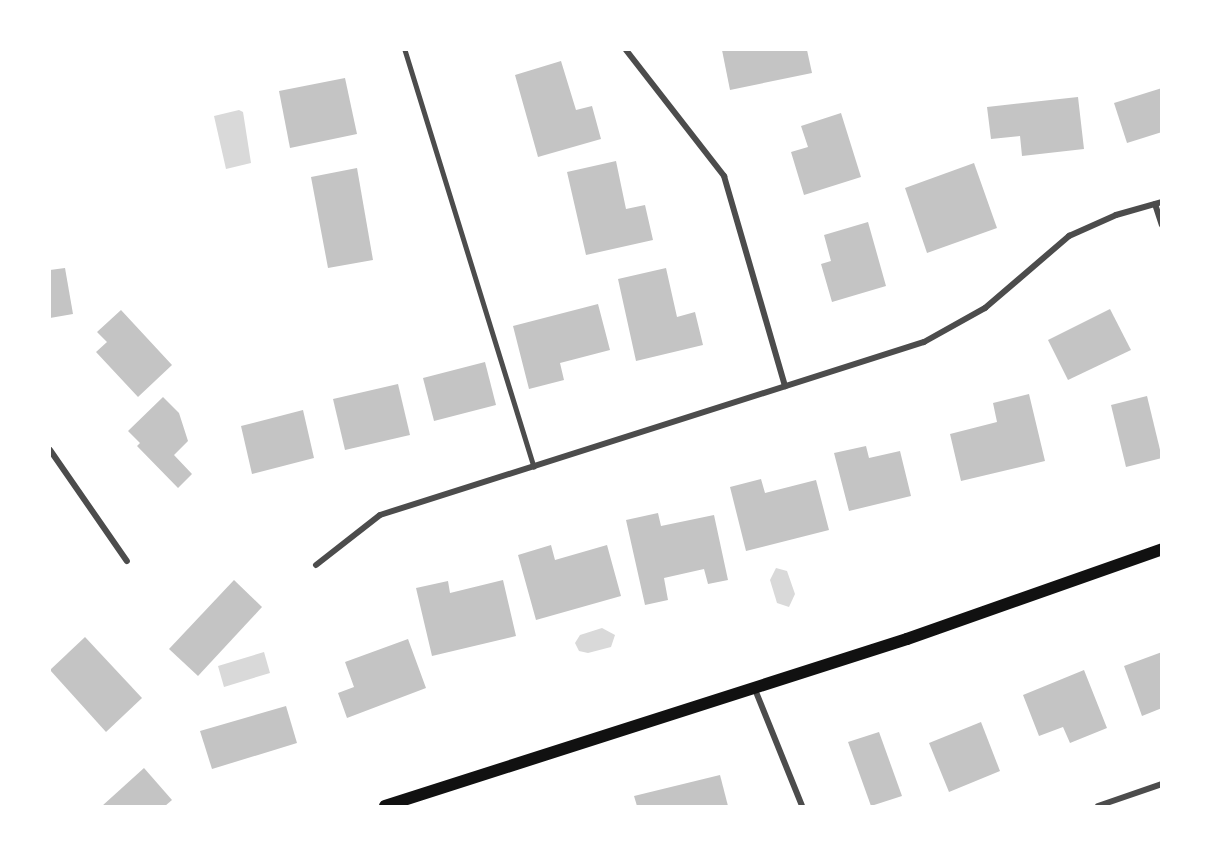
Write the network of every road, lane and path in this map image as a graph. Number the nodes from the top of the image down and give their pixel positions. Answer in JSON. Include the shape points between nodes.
{"nodes":[{"id":1,"x":405,"y":50,"type":"edge"},
{"id":2,"x":626,"y":50,"type":"edge"},
{"id":3,"x":1158,"y":203,"type":"edge"},
{"id":4,"x":1161,"y":225,"type":"edge"},
{"id":5,"x":785,"y":386,"type":"junction"},
{"id":6,"x":50,"y":450,"type":"edge"},
{"id":7,"x":534,"y":466,"type":"junction"},
{"id":8,"x":1161,"y":549,"type":"edge"},
{"id":9,"x":127,"y":561,"type":"dead end"},
{"id":10,"x":316,"y":565,"type":"dead end"},
{"id":11,"x":754,"y":686,"type":"junction"},
{"id":12,"x":1161,"y":784,"type":"edge"},
{"id":13,"x":385,"y":807,"type":"edge"},
{"id":14,"x":802,"y":807,"type":"edge"},
{"id":15,"x":1098,"y":807,"type":"edge"}],
"edges":[{"from":1,"to":7,"type":"lane"},
{"from":2,"to":5,"type":"street","via":[[724,176]]},
{"from":3,"to":4,"type":"street"},
{"from":3,"to":5,"type":"street","via":[[1116,215],[1069,236],[985,308],[955,327],[924,342]]},
{"from":5,"to":7,"type":"street"},
{"from":6,"to":9,"type":"street"},
{"from":7,"to":10,"type":"street","via":[[380,515]]},
{"from":8,"to":11,"type":"main road","via":[[907,639]]},
{"from":11,"to":13,"type":"main road"},
{"from":11,"to":14,"type":"street"},
{"from":12,"to":15,"type":"street"}]}
